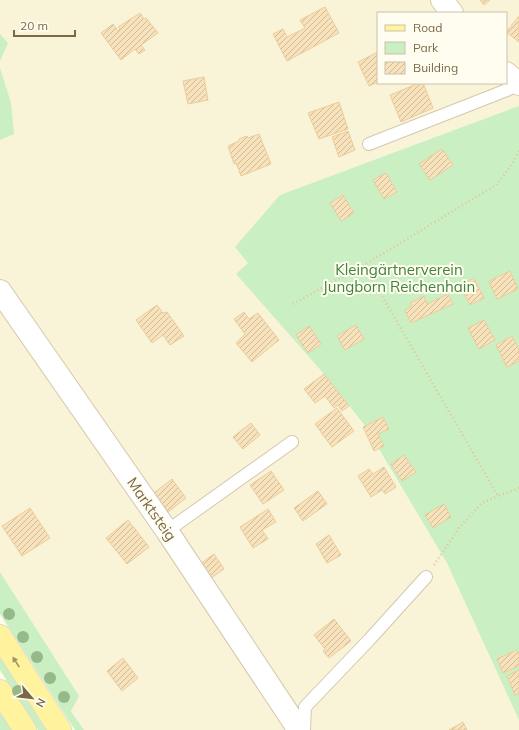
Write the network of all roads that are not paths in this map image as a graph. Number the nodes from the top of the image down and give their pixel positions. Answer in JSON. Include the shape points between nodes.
{"nodes":[{"id":1,"x":442,"y":0,"type":"edge"},
{"id":2,"x":451,"y":12,"type":"edge"},
{"id":3,"x":514,"y":80,"type":"edge"},
{"id":4,"x":369,"y":144,"type":"dead end"},
{"id":5,"x":0,"y":291,"type":"edge"},
{"id":6,"x":292,"y":442,"type":"dead end"},
{"id":7,"x":167,"y":531,"type":"junction"},
{"id":8,"x":426,"y":577,"type":"road end"},
{"id":9,"x":0,"y":636,"type":"edge"},
{"id":10,"x":0,"y":691,"type":"edge"},
{"id":11,"x":25,"y":730,"type":"edge"},
{"id":12,"x":60,"y":730,"type":"edge"},
{"id":13,"x":299,"y":730,"type":"edge"},
{"id":14,"x":304,"y":730,"type":"edge"}],
"edges":[{"from":1,"to":2,"type":"street"},
{"from":3,"to":4,"type":"lane","via":[[507,90]]},
{"from":5,"to":7,"type":"street","name":"Marktsteig"},
{"from":6,"to":7,"type":"lane"},
{"from":7,"to":13,"type":"street","name":"Marktsteig"},
{"from":8,"to":14,"type":"lane","via":[[305,707]]},
{"from":12,"to":9,"type":"main road","one_way":true},
{"from":10,"to":11,"type":"main road"}]}
